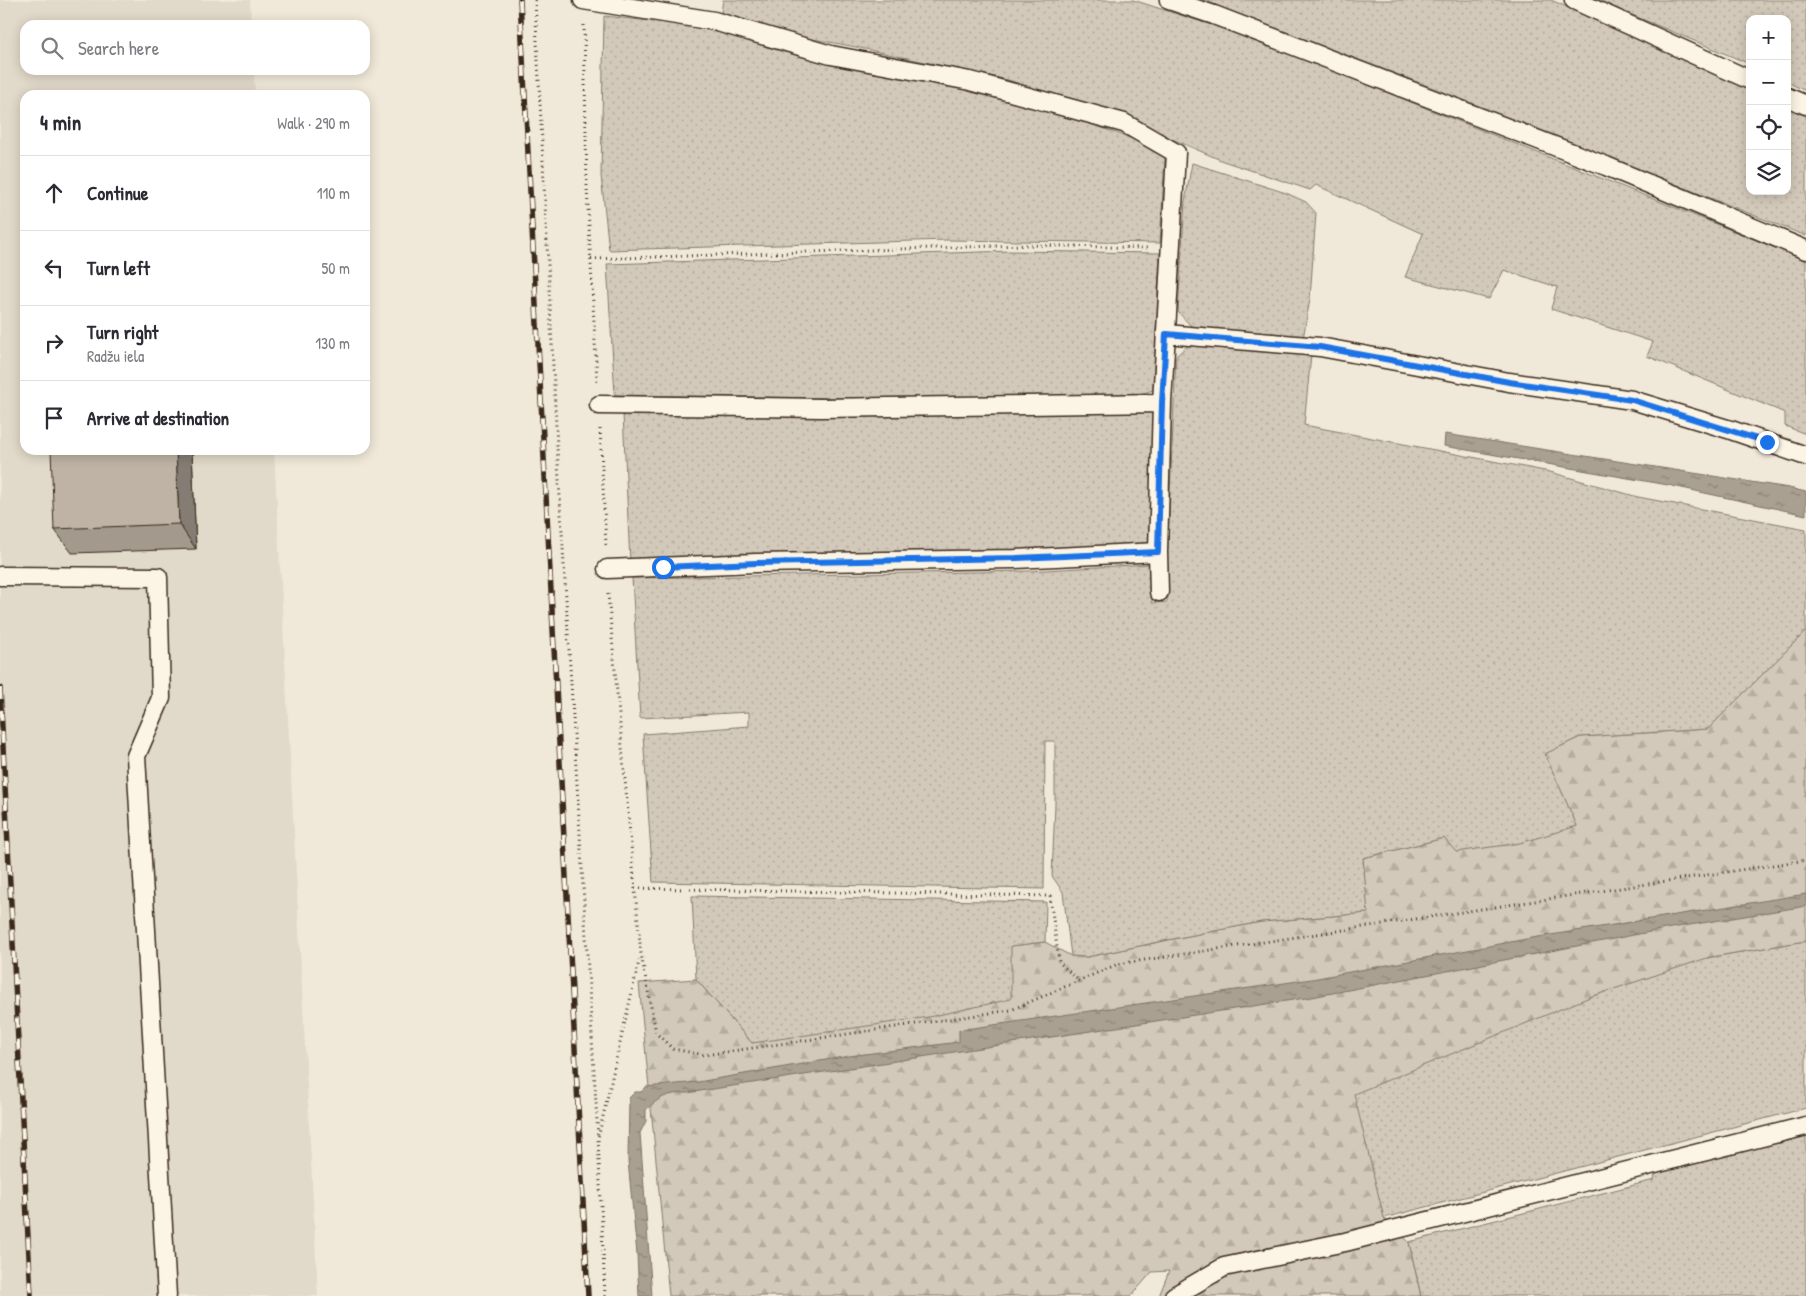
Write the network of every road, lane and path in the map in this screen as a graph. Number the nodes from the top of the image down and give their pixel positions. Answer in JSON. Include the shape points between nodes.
{"nodes":[{"id":1,"x":535,"y":0,"type":"edge"},
{"id":2,"x":583,"y":0,"type":"edge"},
{"id":3,"x":1168,"y":0,"type":"edge"},
{"id":4,"x":1574,"y":0,"type":"edge"},
{"id":5,"x":1746,"y":78,"type":"edge"},
{"id":6,"x":1791,"y":98,"type":"edge"},
{"id":7,"x":1806,"y":105,"type":"edge"},
{"id":8,"x":1171,"y":248,"type":"junction"},
{"id":9,"x":1806,"y":250,"type":"edge"},
{"id":10,"x":591,"y":259,"type":"junction"},
{"id":11,"x":1166,"y":334,"type":"junction"},
{"id":12,"x":1162,"y":403,"type":"junction"},
{"id":13,"x":598,"y":405,"type":"junction"},
{"id":14,"x":1806,"y":456,"type":"edge"},
{"id":15,"x":1158,"y":552,"type":"junction"},
{"id":16,"x":607,"y":570,"type":"junction"},
{"id":17,"x":3,"y":578,"type":"edge"},
{"id":18,"x":1160,"y":592,"type":"dead end"},
{"id":19,"x":1806,"y":860,"type":"edge"},
{"id":20,"x":635,"y":888,"type":"junction"},
{"id":21,"x":641,"y":954,"type":"junction"},
{"id":22,"x":1079,"y":981,"type":"junction"},
{"id":23,"x":1806,"y":1126,"type":"edge"},
{"id":24,"x":598,"y":1138,"type":"junction"},
{"id":25,"x":167,"y":1296,"type":"edge"},
{"id":26,"x":605,"y":1296,"type":"edge"},
{"id":27,"x":1174,"y":1296,"type":"edge"}],
"edges":[{"from":1,"to":24,"type":"path"},
{"from":2,"to":8,"type":"lane","via":[[714,21],[832,55],[970,81],[1124,123],[1176,153]]},
{"from":2,"to":10,"type":"path"},
{"from":3,"to":9,"type":"lane","via":[[1606,166]]},
{"from":4,"to":5,"type":"lane"},
{"from":6,"to":7,"type":"lane"},
{"from":8,"to":10,"type":"path","via":[[1026,245]]},
{"from":8,"to":11,"type":"lane"},
{"from":10,"to":13,"type":"path"},
{"from":11,"to":12,"type":"lane"},
{"from":11,"to":14,"type":"lane","via":[[1320,347],[1509,382],[1632,400]]},
{"from":12,"to":13,"type":"lane","via":[[821,408]]},
{"from":12,"to":15,"type":"lane"},
{"from":13,"to":16,"type":"path"},
{"from":15,"to":16,"type":"lane"},
{"from":15,"to":18,"type":"lane"},
{"from":16,"to":20,"type":"path"},
{"from":17,"to":25,"type":"lane","via":[[158,577],[161,698],[136,756]]},
{"from":19,"to":22,"type":"path","via":[[1118,964]]},
{"from":20,"to":21,"type":"path"},
{"from":20,"to":22,"type":"path","via":[[1050,896],[1059,962]]},
{"from":21,"to":22,"type":"path","via":[[656,1033],[673,1049],[705,1055],[1011,1010]]},
{"from":21,"to":24,"type":"path"},
{"from":23,"to":27,"type":"lane","via":[[1345,1242],[1224,1267]]},
{"from":24,"to":26,"type":"path"}]}
